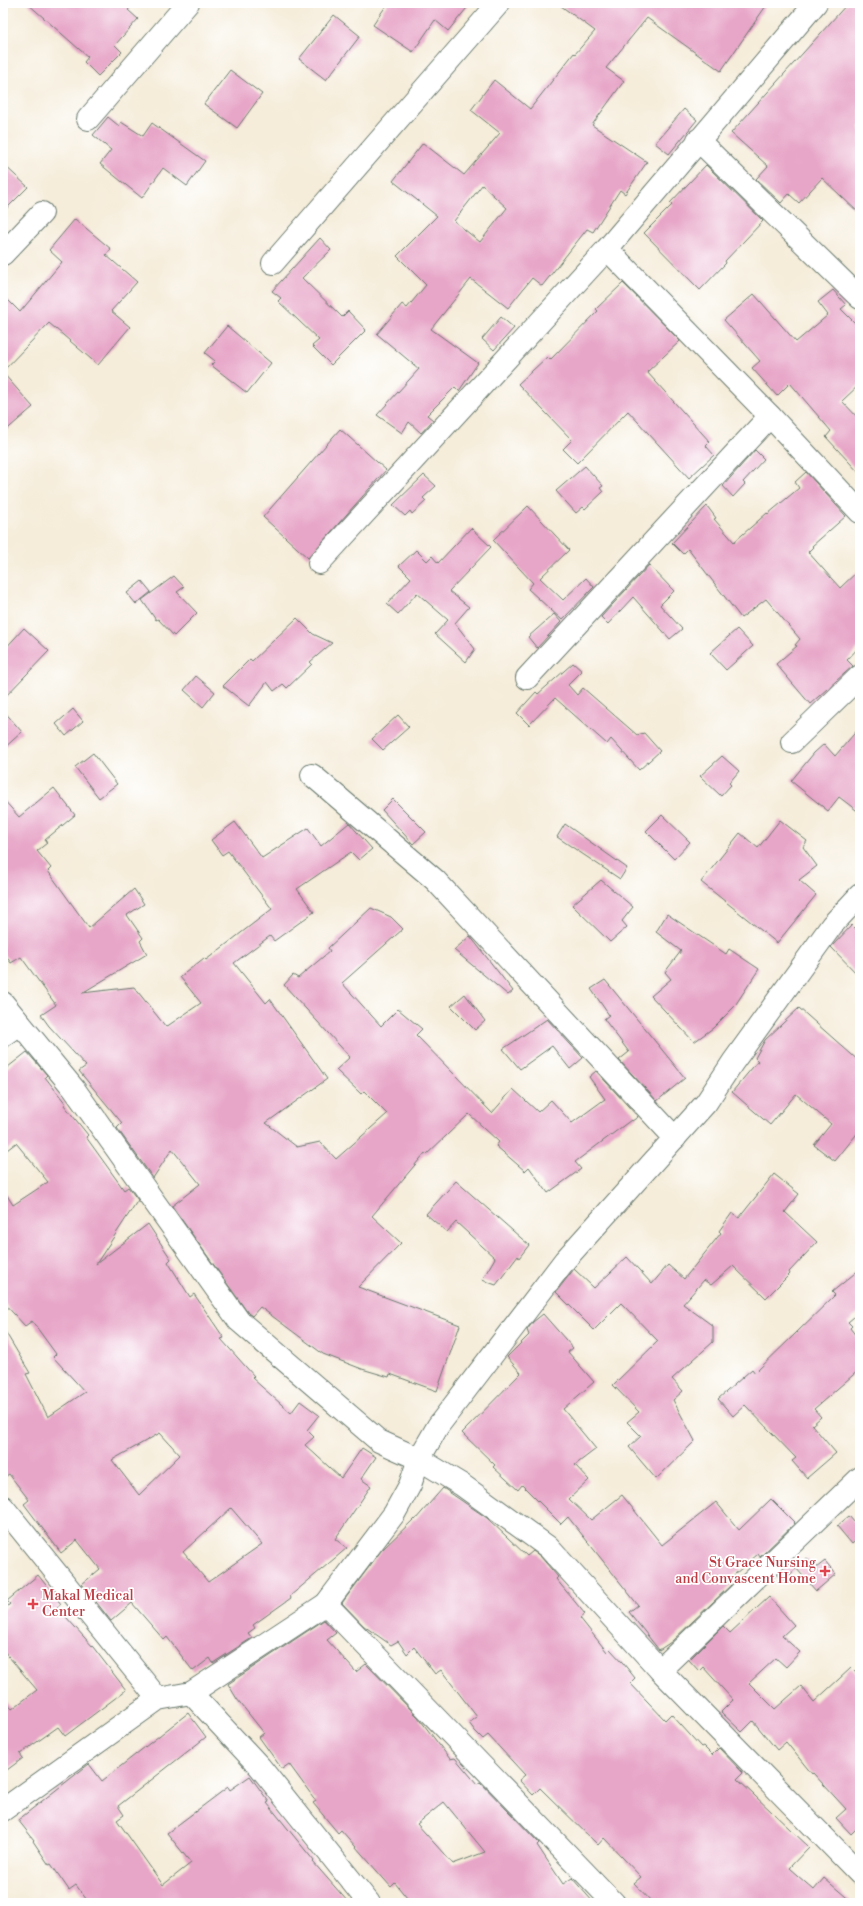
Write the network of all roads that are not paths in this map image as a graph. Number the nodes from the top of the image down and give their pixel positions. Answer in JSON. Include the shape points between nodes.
{"nodes":[{"id":1,"x":188,"y":3,"type":"edge"},
{"id":2,"x":499,"y":3,"type":"edge"},
{"id":3,"x":816,"y":3,"type":"edge"},
{"id":4,"x":88,"y":119,"type":"dead end"},
{"id":5,"x":698,"y":140,"type":"junction"},
{"id":6,"x":42,"y":213,"type":"dead end"},
{"id":7,"x":607,"y":249,"type":"junction"},
{"id":8,"x":3,"y":254,"type":"edge"},
{"id":9,"x":273,"y":264,"type":"dead end"},
{"id":10,"x":860,"y":298,"type":"edge"},
{"id":11,"x":770,"y":416,"type":"junction"},
{"id":12,"x":860,"y":512,"type":"edge"},
{"id":13,"x":319,"y":563,"type":"dead end"},
{"id":14,"x":860,"y":676,"type":"edge"},
{"id":15,"x":527,"y":678,"type":"dead end"},
{"id":16,"x":792,"y":742,"type":"dead end"},
{"id":17,"x":312,"y":775,"type":"dead end"},
{"id":18,"x":860,"y":895,"type":"edge"},
{"id":19,"x":3,"y":1003,"type":"edge"},
{"id":20,"x":20,"y":1024,"type":"junction"},
{"id":21,"x":3,"y":1036,"type":"edge"},
{"id":22,"x":675,"y":1138,"type":"junction"},
{"id":23,"x":419,"y":1459,"type":"junction"},
{"id":24,"x":860,"y":1478,"type":"edge"},
{"id":25,"x":3,"y":1508,"type":"edge"},
{"id":26,"x":326,"y":1604,"type":"junction"},
{"id":27,"x":660,"y":1670,"type":"junction"},
{"id":28,"x":191,"y":1693,"type":"junction"},
{"id":29,"x":158,"y":1699,"type":"junction"},
{"id":30,"x":3,"y":1810,"type":"edge"},
{"id":31,"x":860,"y":1874,"type":"edge"},
{"id":32,"x":369,"y":1903,"type":"edge"},
{"id":33,"x":614,"y":1903,"type":"edge"}],
"edges":[{"from":1,"to":4,"type":"street"},
{"from":2,"to":9,"type":"street"},
{"from":3,"to":5,"type":"street"},
{"from":5,"to":7,"type":"street"},
{"from":5,"to":10,"type":"street"},
{"from":6,"to":8,"type":"street"},
{"from":7,"to":11,"type":"street"},
{"from":7,"to":13,"type":"street"},
{"from":11,"to":12,"type":"street"},
{"from":11,"to":15,"type":"street"},
{"from":14,"to":16,"type":"street"},
{"from":17,"to":22,"type":"street","via":[[436,880]]},
{"from":18,"to":22,"type":"street","via":[[832,925],[706,1103]]},
{"from":19,"to":20,"type":"street"},
{"from":20,"to":21,"type":"street"},
{"from":20,"to":23,"type":"street","via":[[74,1089],[239,1321],[379,1441]]},
{"from":22,"to":23,"type":"street","via":[[565,1260],[438,1426]]},
{"from":23,"to":26,"type":"street","via":[[410,1486],[394,1514]]},
{"from":23,"to":27,"type":"street","via":[[462,1485],[548,1547]]},
{"from":24,"to":27,"type":"street"},
{"from":25,"to":29,"type":"street"},
{"from":26,"to":28,"type":"street"},
{"from":26,"to":33,"type":"street"},
{"from":27,"to":31,"type":"street"},
{"from":28,"to":29,"type":"street"},
{"from":28,"to":32,"type":"street","via":[[260,1767]]},
{"from":29,"to":30,"type":"street"}]}
